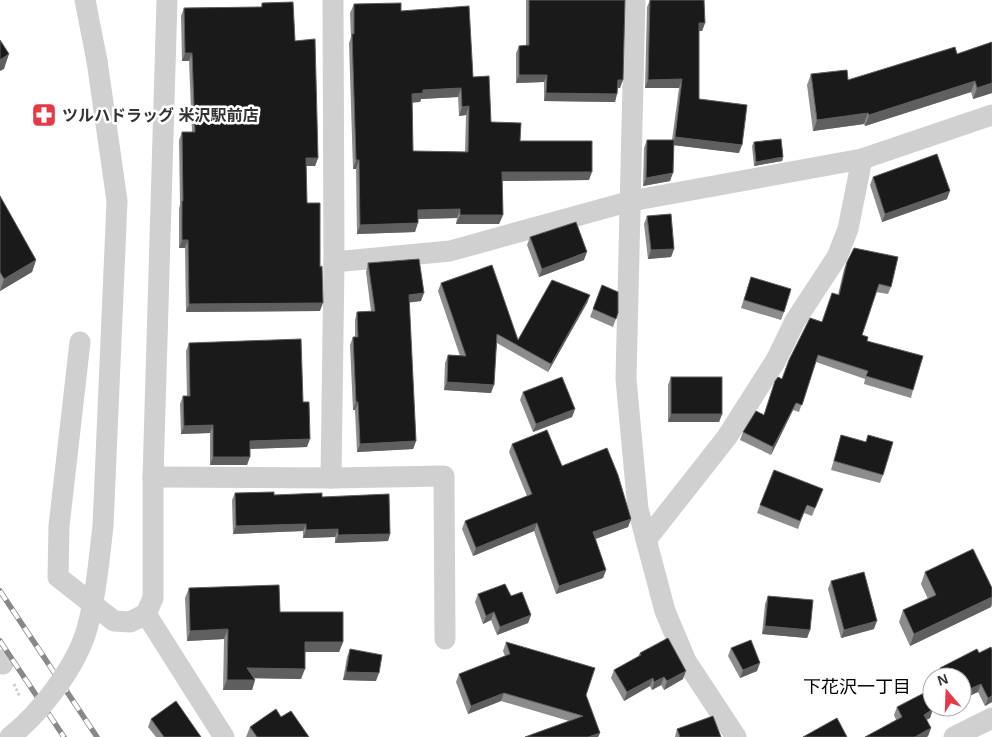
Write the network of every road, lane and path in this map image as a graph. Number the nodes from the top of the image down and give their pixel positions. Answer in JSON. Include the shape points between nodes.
{"nodes":[{"id":1,"x":85,"y":0,"type":"edge"},
{"id":2,"x":167,"y":0,"type":"edge"},
{"id":3,"x":333,"y":0,"type":"edge"},
{"id":4,"x":635,"y":0,"type":"edge"},
{"id":5,"x":992,"y":115,"type":"edge"},
{"id":6,"x":862,"y":159,"type":"junction"},
{"id":7,"x":631,"y":201,"type":"junction"},
{"id":8,"x":334,"y":262,"type":"junction"},
{"id":9,"x":80,"y":342,"type":"dead end"},
{"id":10,"x":154,"y":477,"type":"junction"},
{"id":11,"x":331,"y":478,"type":"junction"},
{"id":12,"x":646,"y":540,"type":"junction"},
{"id":13,"x":146,"y":614,"type":"junction"},
{"id":14,"x":445,"y":639,"type":"dead end"},
{"id":15,"x":992,"y":718,"type":"edge"},
{"id":16,"x":10,"y":737,"type":"edge"},
{"id":17,"x":224,"y":737,"type":"edge"},
{"id":18,"x":736,"y":737,"type":"edge"},
{"id":19,"x":954,"y":737,"type":"edge"}],
"edges":[{"from":1,"to":16,"type":"street","bridge":true,"via":[[117,200],[103,526],[86,630],[73,660],[54,692]]},
{"from":2,"to":10,"type":"street"},
{"from":3,"to":8,"type":"street"},
{"from":4,"to":7,"type":"street"},
{"from":5,"to":6,"type":"street"},
{"from":6,"to":7,"type":"street"},
{"from":6,"to":12,"type":"street","via":[[848,229],[837,257],[726,436]]},
{"from":7,"to":8,"type":"street","via":[[450,252]]},
{"from":7,"to":12,"type":"street","via":[[626,379],[638,509]]},
{"from":8,"to":11,"type":"street"},
{"from":9,"to":13,"type":"street","via":[[59,526],[58,577],[114,621],[130,622]]},
{"from":10,"to":11,"type":"street"},
{"from":10,"to":13,"type":"street","via":[[153,598]]},
{"from":11,"to":14,"type":"street","via":[[444,476]]},
{"from":12,"to":18,"type":"street","via":[[665,611],[686,662]]},
{"from":13,"to":17,"type":"street"},
{"from":15,"to":19,"type":"street"}]}
